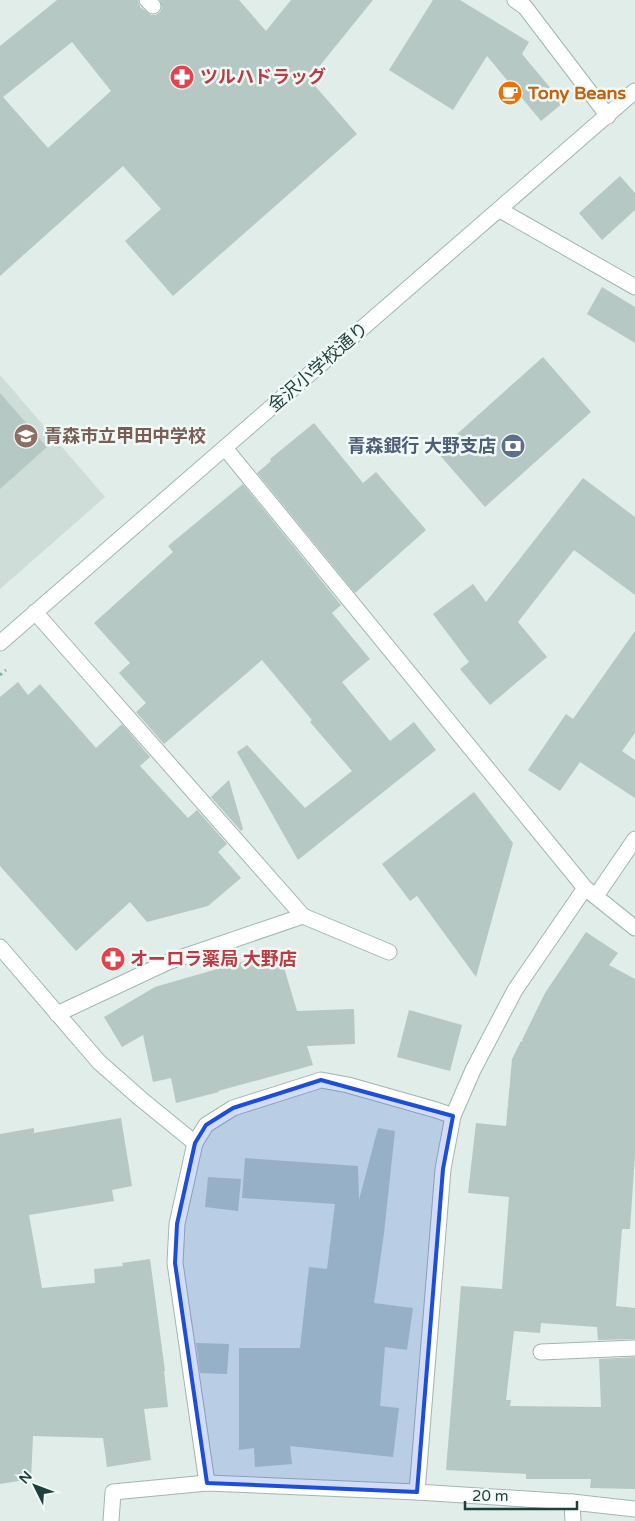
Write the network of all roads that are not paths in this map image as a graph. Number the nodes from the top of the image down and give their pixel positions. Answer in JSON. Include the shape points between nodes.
{"nodes":[{"id":1,"x":515,"y":0,"type":"edge"},
{"id":2,"x":635,"y":92,"type":"edge"},
{"id":3,"x":608,"y":116,"type":"junction"},
{"id":4,"x":500,"y":210,"type":"junction"},
{"id":5,"x":635,"y":287,"type":"edge"},
{"id":6,"x":225,"y":448,"type":"junction"},
{"id":7,"x":35,"y":612,"type":"junction"},
{"id":8,"x":0,"y":643,"type":"edge"},
{"id":9,"x":635,"y":839,"type":"edge"},
{"id":10,"x":590,"y":892,"type":"junction"},
{"id":11,"x":303,"y":916,"type":"junction"},
{"id":12,"x":635,"y":928,"type":"edge"},
{"id":13,"x":0,"y":947,"type":"edge"},
{"id":14,"x":389,"y":952,"type":"dead end"},
{"id":15,"x":57,"y":1014,"type":"junction"},
{"id":16,"x":453,"y":1116,"type":"junction"},
{"id":17,"x":194,"y":1142,"type":"junction"},
{"id":18,"x":635,"y":1348,"type":"edge"},
{"id":19,"x":541,"y":1352,"type":"dead end"},
{"id":20,"x":207,"y":1483,"type":"junction"},
{"id":21,"x":417,"y":1492,"type":"junction"},
{"id":22,"x":572,"y":1502,"type":"junction"},
{"id":23,"x":635,"y":1509,"type":"edge"},
{"id":24,"x":111,"y":1521,"type":"edge"},
{"id":25,"x":573,"y":1521,"type":"edge"}],
"edges":[{"from":1,"to":3,"type":"street","via":[[525,6]]},
{"from":2,"to":3,"type":"street","name":"金沢小学校通り"},
{"from":3,"to":4,"type":"street","name":"金沢小学校通り"},
{"from":4,"to":5,"type":"street"},
{"from":4,"to":6,"type":"street","name":"金沢小学校通り"},
{"from":6,"to":7,"type":"street","name":"金沢小学校通り"},
{"from":6,"to":10,"type":"street"},
{"from":7,"to":8,"type":"street","name":"金沢小学校通り"},
{"from":7,"to":11,"type":"street"},
{"from":9,"to":10,"type":"street"},
{"from":10,"to":12,"type":"street"},
{"from":10,"to":16,"type":"street","via":[[515,990]]},
{"from":11,"to":14,"type":"street"},
{"from":11,"to":15,"type":"street","via":[[168,962]]},
{"from":13,"to":15,"type":"street"},
{"from":15,"to":17,"type":"street","via":[[99,1062]]},
{"from":16,"to":17,"type":"street","via":[[321,1080],[233,1108],[206,1125]]},
{"from":16,"to":21,"type":"street","via":[[442,1169]]},
{"from":17,"to":20,"type":"street","via":[[177,1224],[175,1263]]},
{"from":18,"to":19,"type":"street"},
{"from":20,"to":21,"type":"street"},
{"from":20,"to":24,"type":"street","via":[[113,1492]]},
{"from":21,"to":22,"type":"street"},
{"from":22,"to":23,"type":"street"},
{"from":22,"to":25,"type":"street"}]}
